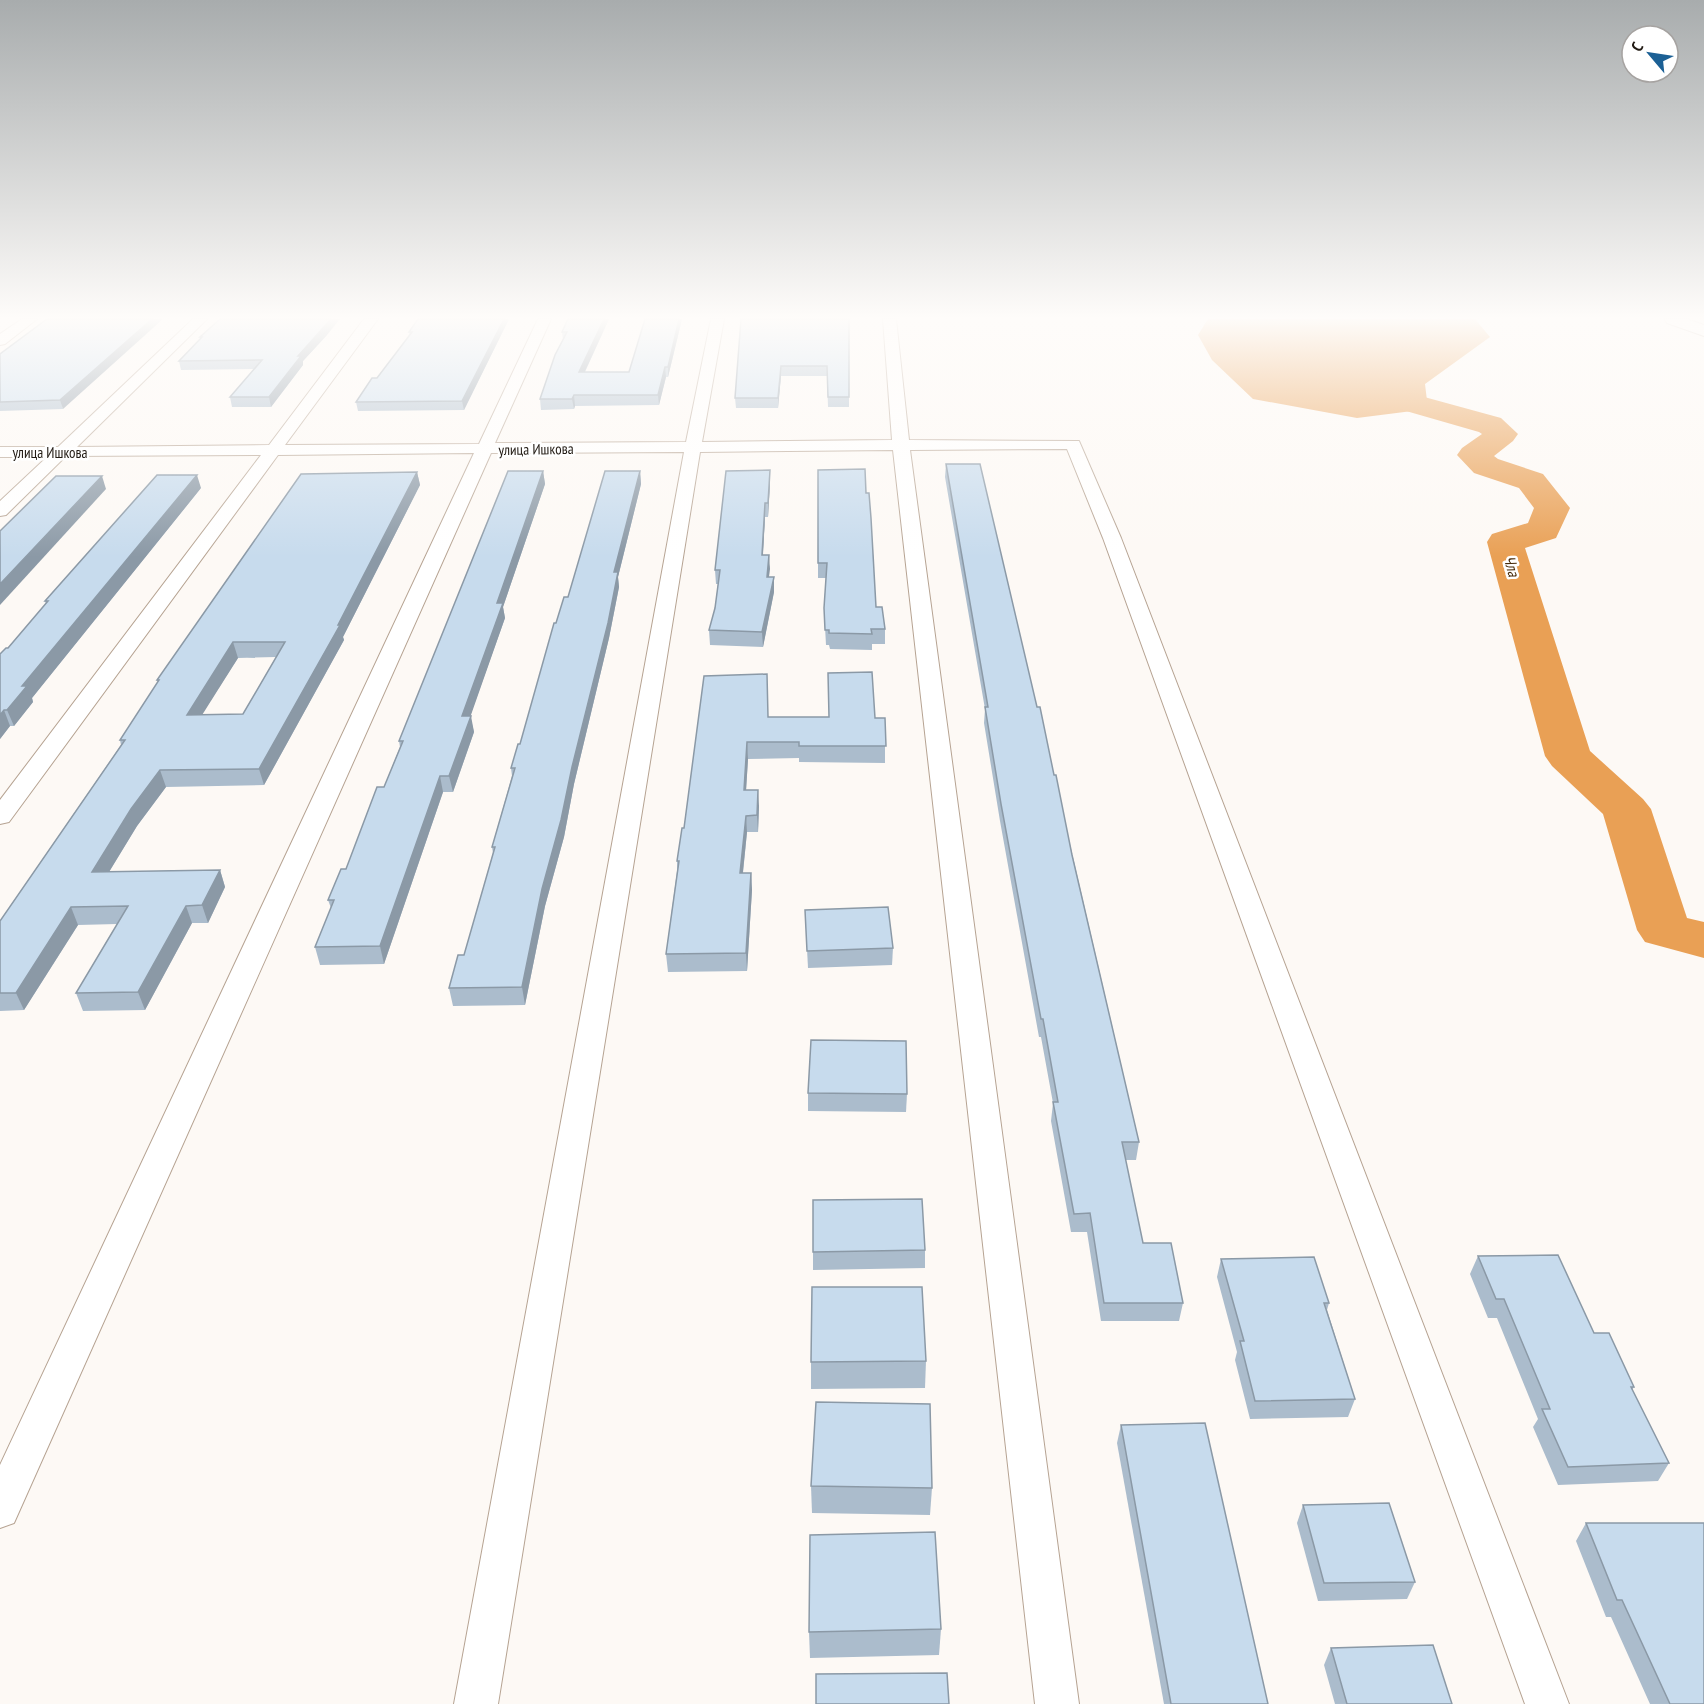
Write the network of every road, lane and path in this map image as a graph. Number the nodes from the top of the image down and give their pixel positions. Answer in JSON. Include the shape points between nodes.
{"nodes":[{"id":1,"x":117,"y":399,"type":"edge"},
{"id":2,"x":312,"y":399,"type":"edge"},
{"id":3,"x":507,"y":399,"type":"edge"},
{"id":4,"x":702,"y":399,"type":"edge"},
{"id":5,"x":897,"y":399,"type":"edge"},
{"id":6,"x":901,"y":446,"type":"junction"},
{"id":7,"x":693,"y":447,"type":"junction"},
{"id":8,"x":484,"y":449,"type":"junction"},
{"id":9,"x":273,"y":450,"type":"junction"},
{"id":10,"x":0,"y":452,"type":"edge"},
{"id":11,"x":61,"y":452,"type":"junction"},
{"id":12,"x":0,"y":511,"type":"edge"},
{"id":13,"x":0,"y":817,"type":"edge"},
{"id":14,"x":0,"y":1509,"type":"edge"},
{"id":15,"x":476,"y":1704,"type":"edge"},
{"id":16,"x":1057,"y":1704,"type":"edge"},
{"id":17,"x":1547,"y":1704,"type":"edge"}],
"edges":[{"from":1,"to":11,"type":"street"},
{"from":2,"to":9,"type":"street"},
{"from":3,"to":8,"type":"street"},
{"from":4,"to":7,"type":"street"},
{"from":5,"to":6,"type":"street"},
{"from":6,"to":7,"type":"street","name":"улица Ишкова"},
{"from":6,"to":16,"type":"street"},
{"from":6,"to":17,"type":"street","name":"улица Ишкова","via":[[1073,444],[1117,549]]},
{"from":7,"to":8,"type":"street","name":"улица Ишкова"},
{"from":7,"to":15,"type":"street"},
{"from":8,"to":9,"type":"street","name":"улица Ишкова"},
{"from":8,"to":14,"type":"street"},
{"from":9,"to":11,"type":"street","name":"улица Ишкова"},
{"from":9,"to":13,"type":"street"},
{"from":10,"to":11,"type":"street","name":"улица Ишкова"},
{"from":11,"to":12,"type":"street"}]}
